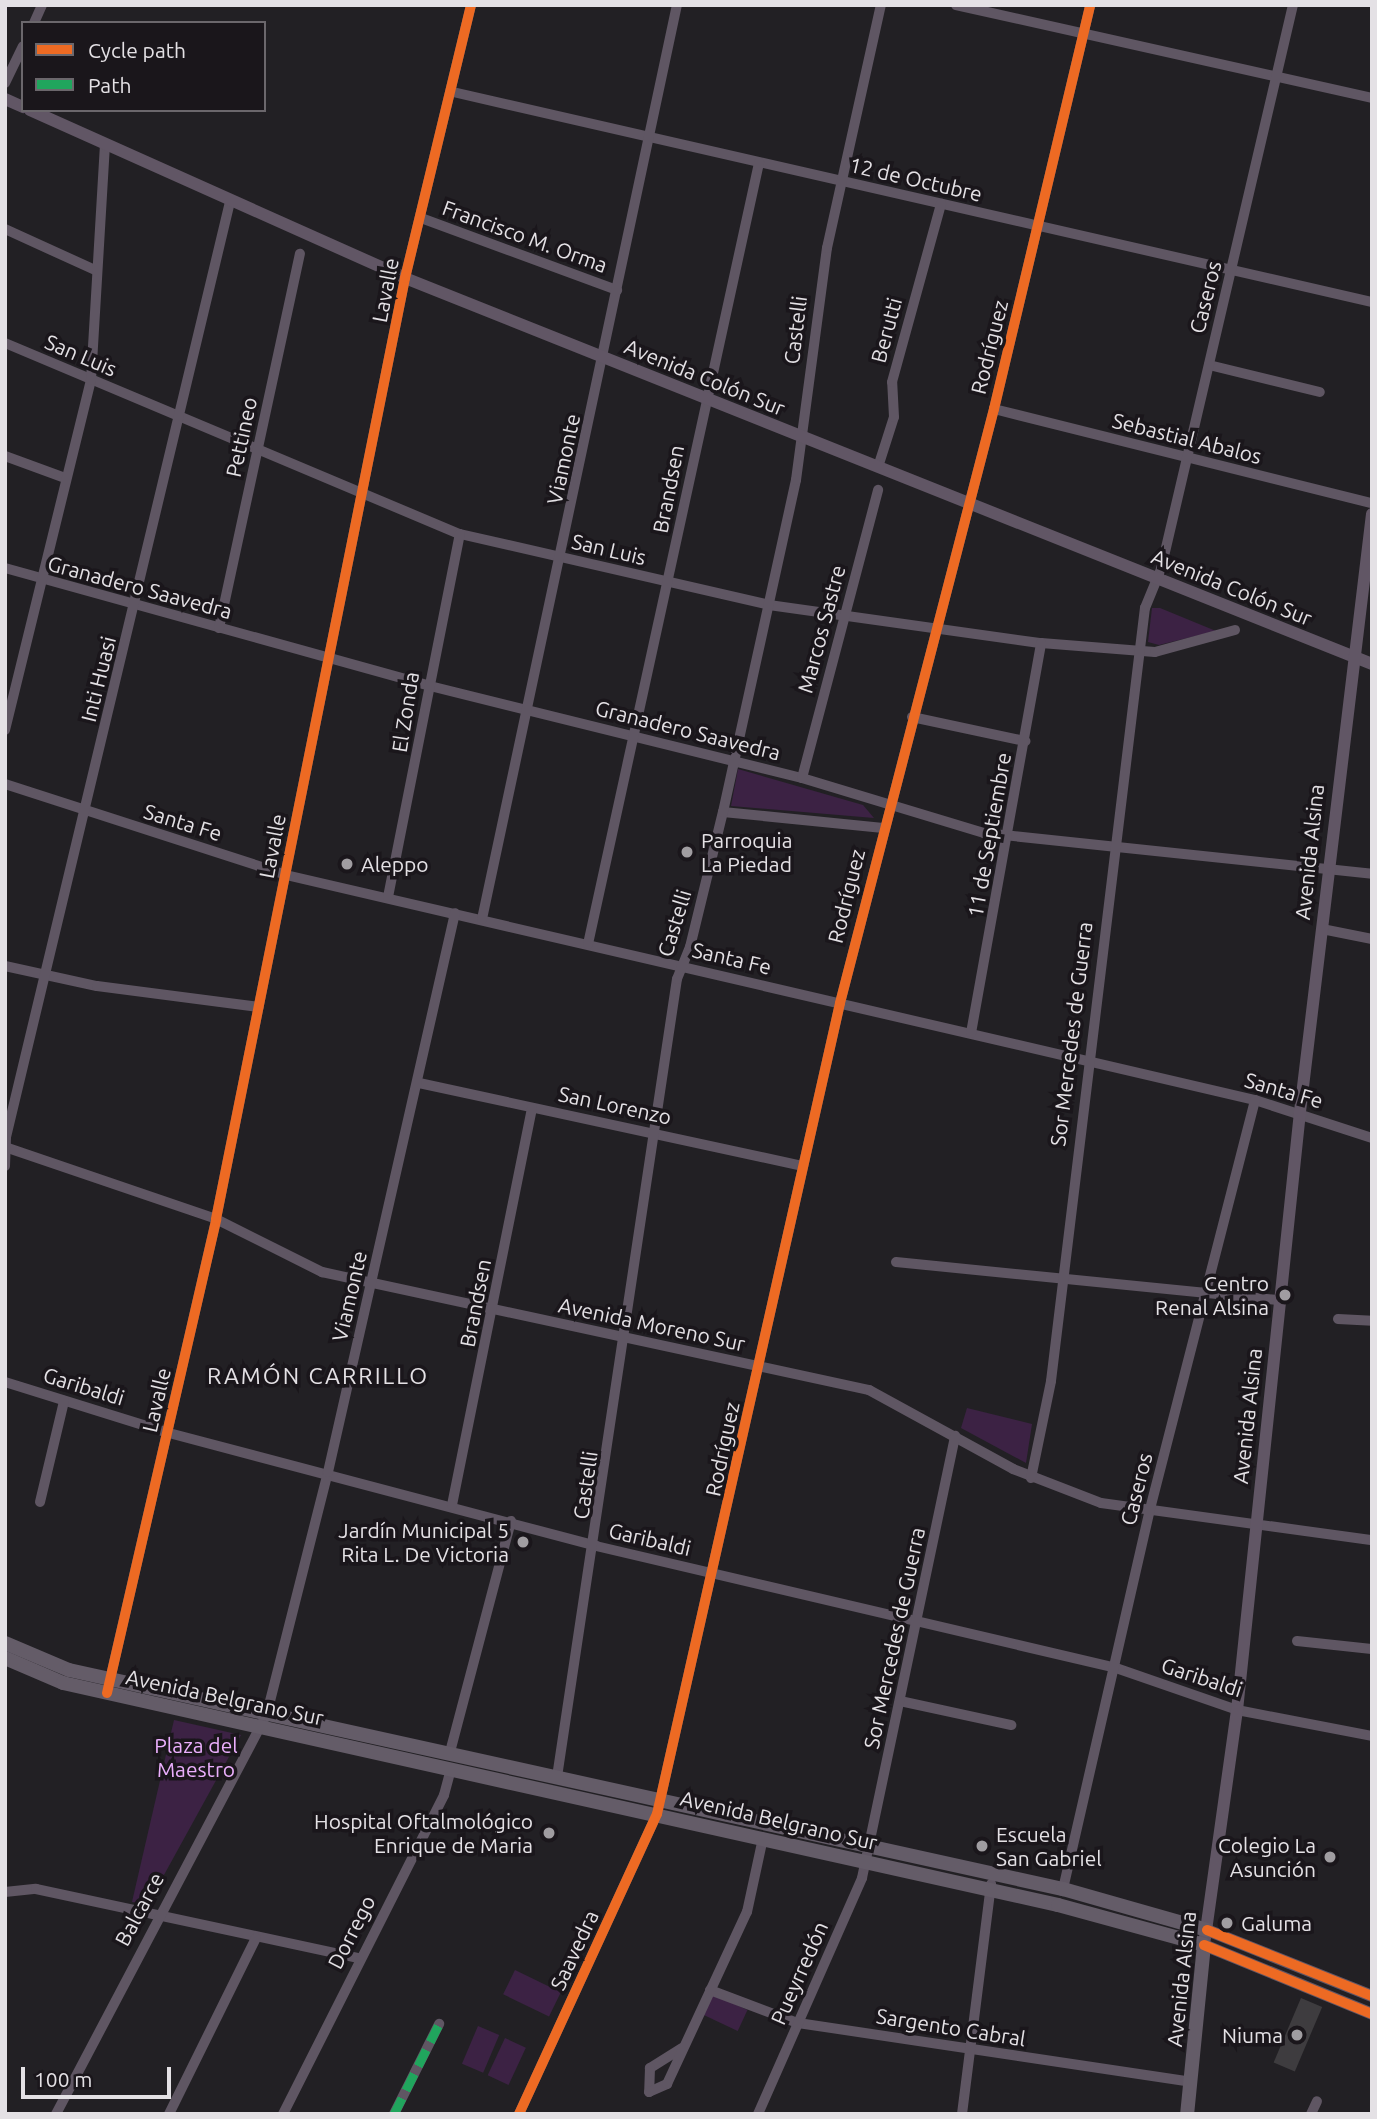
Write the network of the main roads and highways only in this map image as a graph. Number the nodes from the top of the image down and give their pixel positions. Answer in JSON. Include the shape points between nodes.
{"nodes":[{"id":1,"x":5,"y":99,"type":"edge"},
{"id":2,"x":21,"y":106,"type":"edge"},
{"id":3,"x":34,"y":112,"type":"edge"},
{"id":4,"x":1372,"y":514,"type":"edge"},
{"id":5,"x":1352,"y":656,"type":"junction"},
{"id":6,"x":1372,"y":664,"type":"edge"},
{"id":7,"x":5,"y":1643,"type":"edge"},
{"id":8,"x":5,"y":1658,"type":"edge"},
{"id":9,"x":264,"y":1719,"type":"junction"},
{"id":10,"x":658,"y":1807,"type":"junction"},
{"id":11,"x":866,"y":1854,"type":"junction"},
{"id":12,"x":1205,"y":1937,"type":"junction"},
{"id":13,"x":1372,"y":1996,"type":"edge"},
{"id":14,"x":1372,"y":2014,"type":"edge"},
{"id":15,"x":1187,"y":2114,"type":"edge"}],
"edges":[{"from":1,"to":2,"type":"main road"},
{"from":3,"to":5,"type":"main road","name":"Avenida Colón Sur","via":[[405,278]]},
{"from":4,"to":5,"type":"main road","name":"Avenida Alsina"},
{"from":5,"to":6,"type":"main road","name":"Avenida Colón Sur"},
{"from":5,"to":12,"type":"main road","name":"Avenida Alsina","via":[[1237,1710]]},
{"from":7,"to":9,"type":"highway","name":"Avenida Belgrano Sur","via":[[53,1665]]},
{"from":8,"to":9,"type":"highway","name":"Avenida Belgrano Sur","via":[[63,1683]]},
{"from":9,"to":10,"type":"highway","name":"Avenida Belgrano Sur","via":[[451,1768]]},
{"from":9,"to":10,"type":"highway","name":"Avenida Belgrano Sur","via":[[450,1752]]},
{"from":10,"to":11,"type":"highway","name":"Avenida Belgrano Sur"},
{"from":10,"to":11,"type":"highway","name":"Avenida Belgrano Sur","via":[[763,1838]]},
{"from":11,"to":12,"type":"highway","name":"Avenida Belgrano Sur","via":[[990,1889]]},
{"from":11,"to":12,"type":"highway","name":"Avenida Belgrano Sur","via":[[993,1873],[1063,1889]]},
{"from":12,"to":13,"type":"main road","name":"Avenida Belgrano Sur"},
{"from":12,"to":14,"type":"main road","name":"Avenida Belgrano Sur"},
{"from":12,"to":15,"type":"highway","name":"Avenida Alsina"}]}
